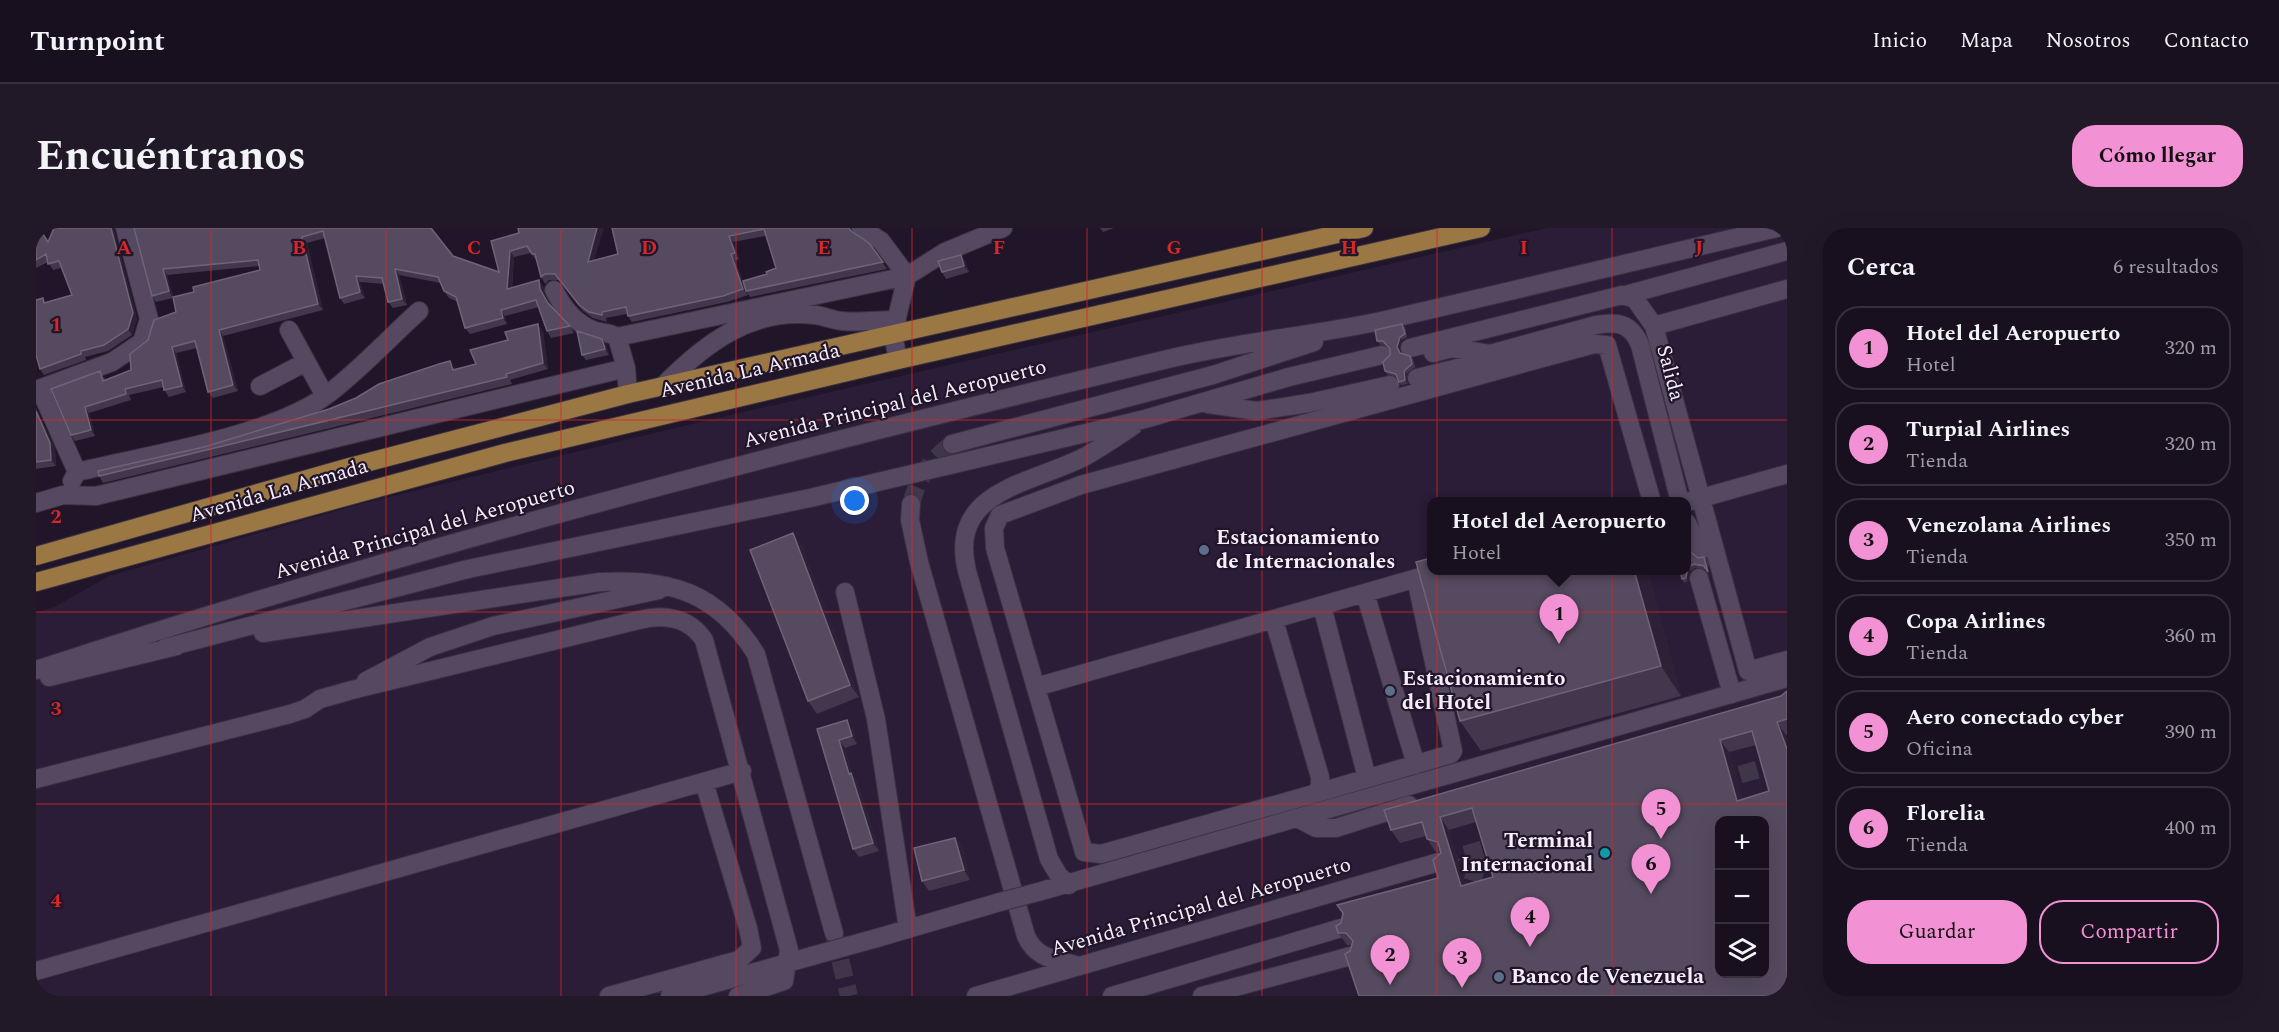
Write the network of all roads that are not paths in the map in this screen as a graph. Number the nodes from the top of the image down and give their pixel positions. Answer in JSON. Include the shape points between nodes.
{"nodes":[{"id":1,"x":125,"y":228,"type":"edge"},
{"id":2,"x":861,"y":228,"type":"edge"},
{"id":3,"x":1003,"y":228,"type":"edge"},
{"id":4,"x":1364,"y":228,"type":"edge"},
{"id":5,"x":1481,"y":228,"type":"edge"},
{"id":6,"x":1777,"y":228,"type":"edge"},
{"id":7,"x":1787,"y":251,"type":"edge"},
{"id":8,"x":907,"y":276,"type":"junction"},
{"id":9,"x":1787,"y":289,"type":"edge"},
{"id":10,"x":554,"y":291,"type":"dead end"},
{"id":11,"x":1622,"y":295,"type":"junction"},
{"id":12,"x":419,"y":311,"type":"dead end"},
{"id":13,"x":1378,"y":321,"type":"junction"},
{"id":14,"x":1611,"y":322,"type":"junction"},
{"id":15,"x":1654,"y":326,"type":"junction"},
{"id":16,"x":895,"y":327,"type":"junction"},
{"id":17,"x":289,"y":330,"type":"dead end"},
{"id":18,"x":617,"y":337,"type":"junction"},
{"id":19,"x":898,"y":360,"type":"junction"},
{"id":20,"x":306,"y":362,"type":"junction"},
{"id":21,"x":626,"y":368,"type":"junction"},
{"id":22,"x":260,"y":386,"type":"dead end"},
{"id":23,"x":663,"y":386,"type":"junction"},
{"id":24,"x":38,"y":389,"type":"edge"},
{"id":25,"x":628,"y":394,"type":"junction"},
{"id":26,"x":325,"y":396,"type":"junction"},
{"id":27,"x":1203,"y":403,"type":"junction"},
{"id":28,"x":1145,"y":419,"type":"junction"},
{"id":29,"x":952,"y":444,"type":"tunnel mouth"},
{"id":30,"x":77,"y":472,"type":"junction"},
{"id":31,"x":1787,"y":474,"type":"edge"},
{"id":32,"x":63,"y":495,"type":"junction"},
{"id":33,"x":1651,"y":497,"type":"edge"},
{"id":34,"x":1679,"y":497,"type":"edge"},
{"id":35,"x":1694,"y":500,"type":"edge"},
{"id":36,"x":36,"y":503,"type":"edge"},
{"id":37,"x":911,"y":504,"type":"tunnel mouth"},
{"id":38,"x":1691,"y":536,"type":"edge"},
{"id":39,"x":1691,"y":539,"type":"tunnel mouth"},
{"id":40,"x":36,"y":556,"type":"edge"},
{"id":41,"x":1429,"y":575,"type":"edge"},
{"id":42,"x":1699,"y":578,"type":"tunnel mouth"},
{"id":43,"x":1416,"y":579,"type":"junction"},
{"id":44,"x":36,"y":582,"type":"edge"},
{"id":45,"x":675,"y":588,"type":"junction"},
{"id":46,"x":845,"y":592,"type":"dead end"},
{"id":47,"x":1365,"y":593,"type":"junction"},
{"id":48,"x":1322,"y":606,"type":"junction"},
{"id":49,"x":1274,"y":620,"type":"junction"},
{"id":50,"x":165,"y":648,"type":"junction"},
{"id":51,"x":1787,"y":660,"type":"edge"},
{"id":52,"x":36,"y":670,"type":"edge"},
{"id":53,"x":1787,"y":678,"type":"edge"},
{"id":54,"x":36,"y":680,"type":"edge"},
{"id":55,"x":1036,"y":687,"type":"junction"},
{"id":56,"x":352,"y":690,"type":"junction"},
{"id":57,"x":1732,"y":694,"type":"junction"},
{"id":58,"x":1562,"y":761,"type":"edge"},
{"id":59,"x":1416,"y":765,"type":"junction"},
{"id":60,"x":742,"y":771,"type":"junction"},
{"id":61,"x":1367,"y":778,"type":"junction"},
{"id":62,"x":36,"y":779,"type":"edge"},
{"id":63,"x":704,"y":782,"type":"junction"},
{"id":64,"x":1317,"y":793,"type":"junction"},
{"id":65,"x":1297,"y":818,"type":"junction"},
{"id":66,"x":1439,"y":862,"type":"tunnel mouth"},
{"id":67,"x":1069,"y":885,"type":"junction"},
{"id":68,"x":1341,"y":928,"type":"edge"},
{"id":69,"x":908,"y":929,"type":"junction"},
{"id":70,"x":834,"y":933,"type":"tunnel mouth"},
{"id":71,"x":1351,"y":956,"type":"edge"},
{"id":72,"x":810,"y":957,"type":"junction"},
{"id":73,"x":789,"y":962,"type":"junction"},
{"id":74,"x":37,"y":966,"type":"edge"},
{"id":75,"x":1079,"y":966,"type":"junction"},
{"id":76,"x":609,"y":996,"type":"edge"},
{"id":77,"x":670,"y":996,"type":"edge"},
{"id":78,"x":738,"y":996,"type":"edge"},
{"id":79,"x":976,"y":996,"type":"edge"},
{"id":80,"x":1112,"y":996,"type":"edge"},
{"id":81,"x":1202,"y":996,"type":"edge"}],
"edges":[{"from":1,"to":24,"type":"street","via":[[149,319],[142,342],[112,362]]},
{"from":2,"to":8,"type":"street","via":[[881,241]]},
{"from":3,"to":8,"type":"street","via":[[945,252]]},
{"from":4,"to":16,"type":"main road","name":"Avenida La Armada"},
{"from":5,"to":19,"type":"main road","name":"Avenida La Armada"},
{"from":6,"to":13,"type":"street","name":"Avenida Principal del Aeropuerto"},
{"from":7,"to":11,"type":"street"},
{"from":8,"to":16,"type":"street"},
{"from":8,"to":18,"type":"street"},
{"from":9,"to":15,"type":"street"},
{"from":10,"to":18,"type":"street","via":[[565,311],[589,328]]},
{"from":11,"to":14,"type":"street"},
{"from":11,"to":14,"type":"street","via":[[1499,324],[1412,358],[1490,354]]},
{"from":11,"to":15,"type":"street","via":[[1635,299]]},
{"from":12,"to":26,"type":"street"},
{"from":13,"to":29,"type":"street","via":[[1213,375]]},
{"from":13,"to":52,"type":"street","name":"Avenida Principal del Aeropuerto","via":[[1174,357],[750,464],[385,562]]},
{"from":14,"to":34,"type":"street","name":"Salida","via":[[1630,328],[1640,345]]},
{"from":15,"to":35,"type":"street"},
{"from":16,"to":19,"type":"street"},
{"from":16,"to":23,"type":"main road","name":"Avenida La Armada"},
{"from":16,"to":23,"type":"street","via":[[814,315],[751,322],[727,332],[703,349]]},
{"from":17,"to":20,"type":"street"},
{"from":18,"to":21,"type":"street"},
{"from":19,"to":44,"type":"main road","name":"Avenida La Armada","via":[[505,453]]},
{"from":20,"to":22,"type":"street"},
{"from":20,"to":26,"type":"street"},
{"from":21,"to":25,"type":"street"},
{"from":21,"to":32,"type":"street","via":[[107,494]]},
{"from":23,"to":25,"type":"main road","name":"Avenida La Armada"},
{"from":24,"to":30,"type":"street"},
{"from":25,"to":40,"type":"main road","name":"Avenida La Armada","via":[[346,468]]},
{"from":26,"to":30,"type":"street","via":[[297,413],[231,435]]},
{"from":27,"to":27,"type":"street","via":[[1324,359],[1385,365],[1294,396]]},
{"from":27,"to":28,"type":"street"},
{"from":28,"to":50,"type":"street","via":[[810,498],[468,569]]},
{"from":28,"to":67,"type":"street","via":[[1086,456],[982,503],[963,537],[967,571],[1049,859]]},
{"from":30,"to":32,"type":"street"},
{"from":31,"to":35,"type":"street"},
{"from":32,"to":36,"type":"street"},
{"from":33,"to":55,"type":"street","via":[[1607,345],[1594,344],[1081,485],[1000,514],[994,528],[995,548]]},
{"from":35,"to":51,"type":"street","via":[[1748,670]]},
{"from":37,"to":75,"type":"street","via":[[910,520],[919,562],[1026,936],[1044,957]]},
{"from":38,"to":39,"type":"street","via":[[1697,551]]},
{"from":41,"to":43,"type":"street"},
{"from":42,"to":57,"type":"street","via":[[1726,648],[1723,669]]},
{"from":43,"to":47,"type":"street"},
{"from":43,"to":59,"type":"street","via":[[1454,751]]},
{"from":45,"to":50,"type":"street","via":[[631,580],[600,582]]},
{"from":45,"to":56,"type":"street","via":[[493,626],[430,647]]},
{"from":45,"to":70,"type":"street","via":[[716,606],[734,621],[756,654]]},
{"from":46,"to":69,"type":"street","via":[[876,719]]},
{"from":47,"to":48,"type":"street"},
{"from":47,"to":59,"type":"street"},
{"from":48,"to":49,"type":"street"},
{"from":48,"to":61,"type":"street"},
{"from":49,"to":55,"type":"street"},
{"from":49,"to":64,"type":"street","via":[[1320,777]]},
{"from":50,"to":54,"type":"street"},
{"from":53,"to":57,"type":"street"},
{"from":55,"to":64,"type":"street","via":[[1081,847],[1087,854],[1101,855]]},
{"from":56,"to":60,"type":"street","via":[[667,616],[692,626],[704,640]]},
{"from":56,"to":62,"type":"street","via":[[320,699],[290,714]]},
{"from":57,"to":65,"type":"street"},
{"from":58,"to":65,"type":"street","via":[[1336,828],[1316,828]]},
{"from":59,"to":61,"type":"street"},
{"from":60,"to":63,"type":"street"},
{"from":60,"to":72,"type":"street","via":[[772,850],[796,936]]},
{"from":60,"to":73,"type":"street","via":[[749,809],[779,907]]},
{"from":61,"to":64,"type":"street"},
{"from":63,"to":74,"type":"street"},
{"from":63,"to":76,"type":"street","via":[[752,943],[749,954]]},
{"from":65,"to":67,"type":"street"},
{"from":66,"to":75,"type":"street","name":"Avenida Principal del Aeropuerto"},
{"from":67,"to":69,"type":"street","bridge":true},
{"from":68,"to":80,"type":"street"},
{"from":69,"to":72,"type":"street","bridge":true},
{"from":71,"to":81,"type":"street"},
{"from":72,"to":73,"type":"street"},
{"from":73,"to":77,"type":"street"},
{"from":73,"to":78,"type":"street","via":[[779,984]]},
{"from":75,"to":79,"type":"street","name":"Avenida Principal del Aeropuerto"}]}
